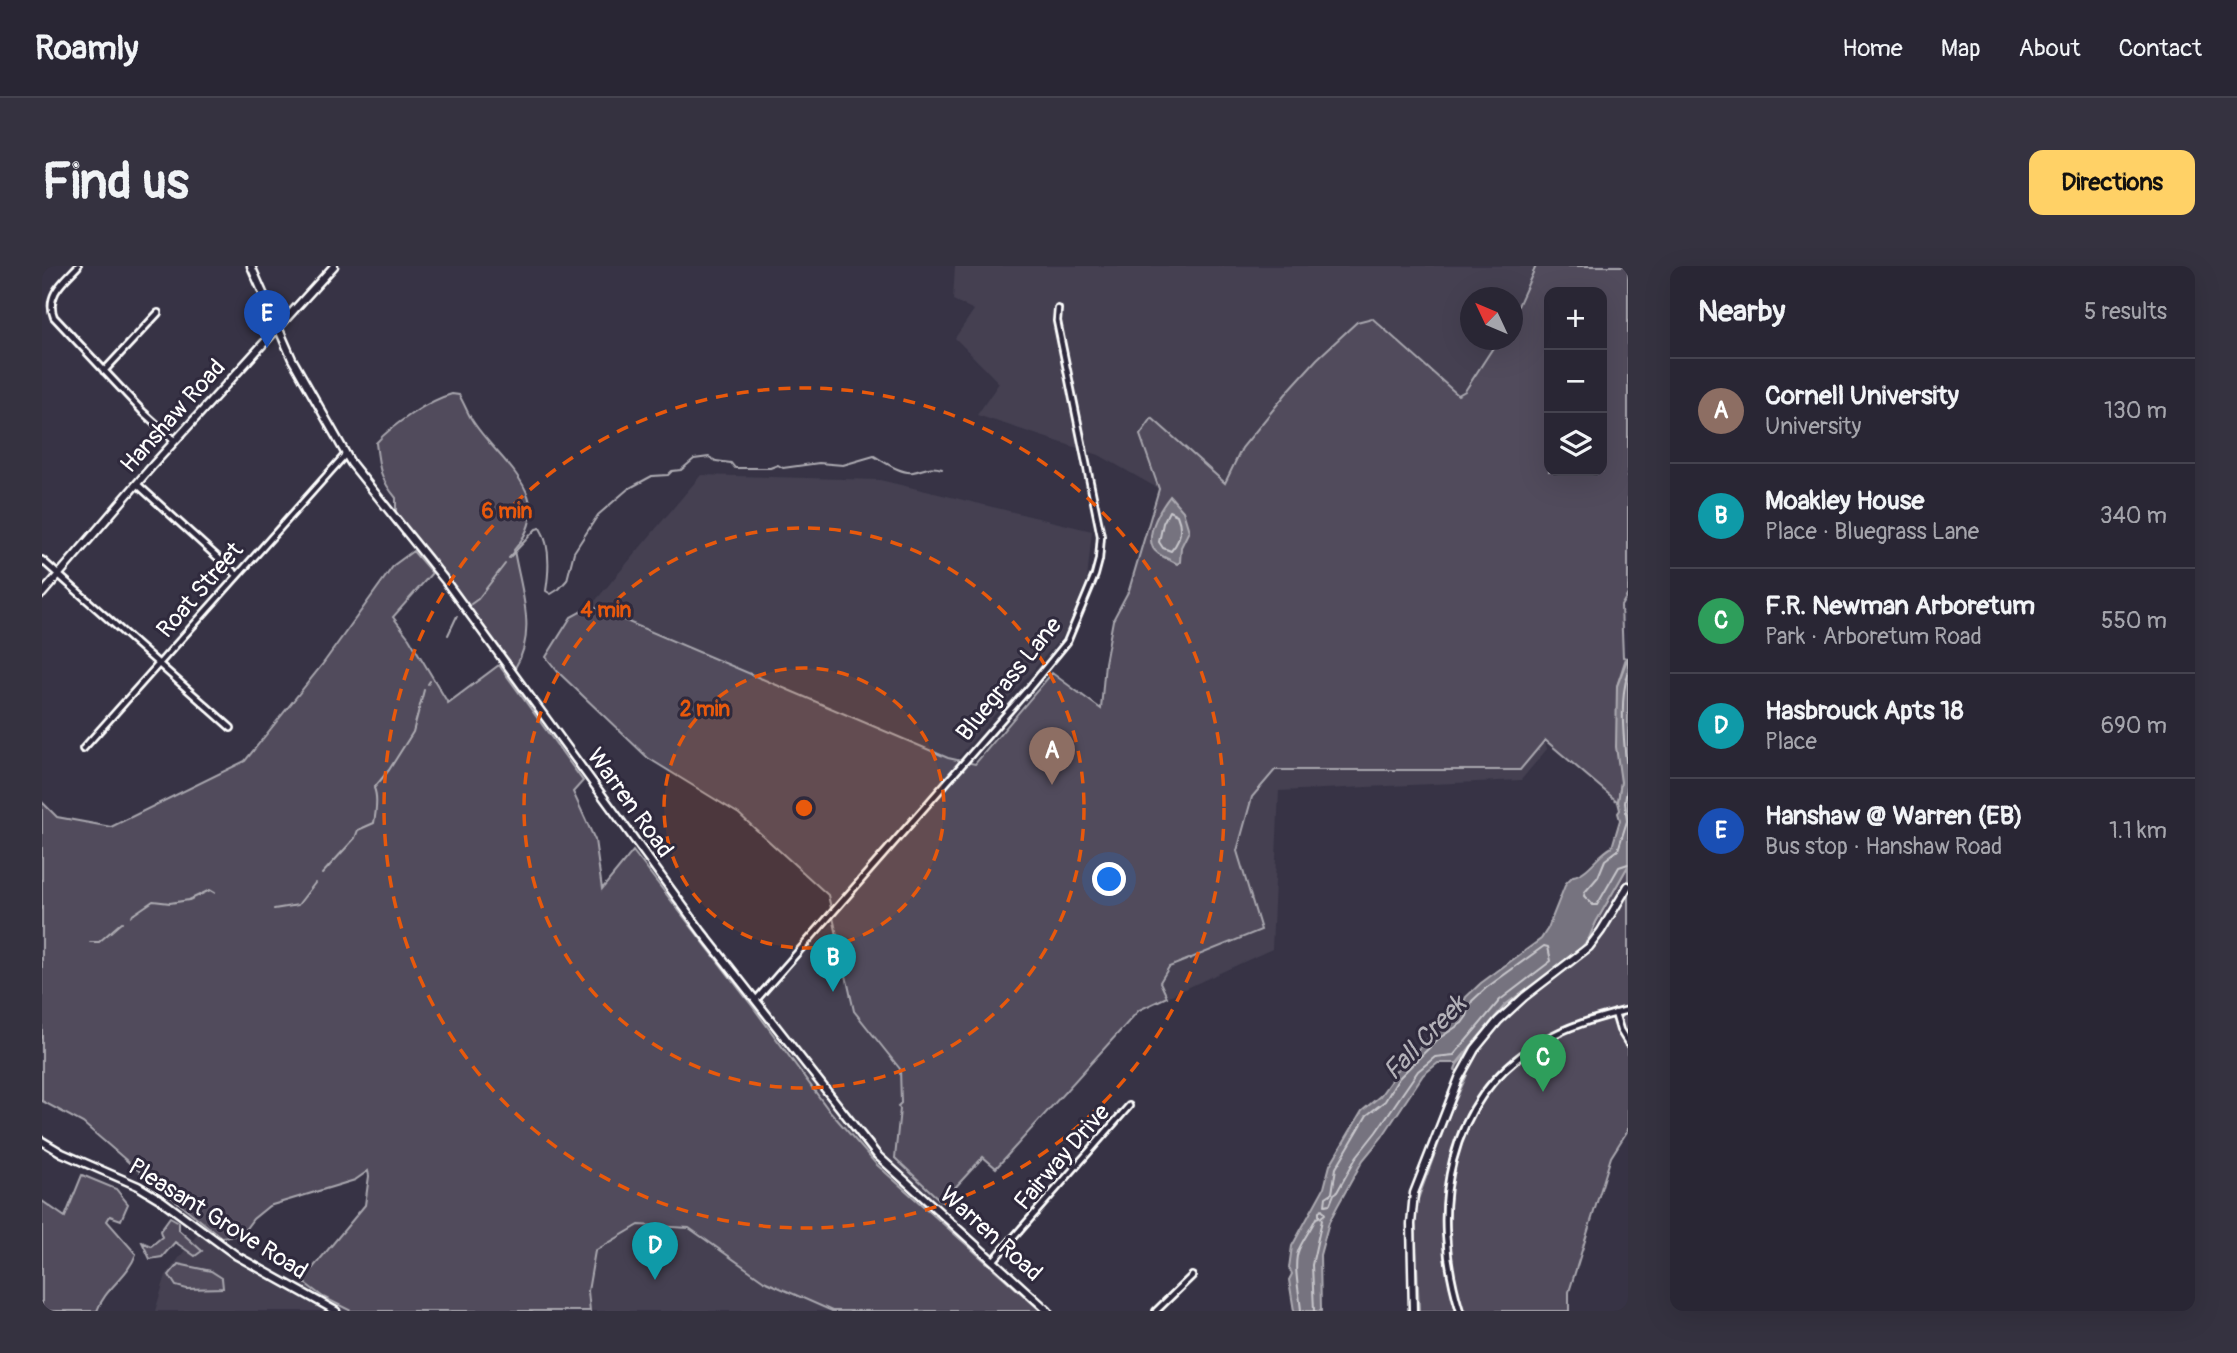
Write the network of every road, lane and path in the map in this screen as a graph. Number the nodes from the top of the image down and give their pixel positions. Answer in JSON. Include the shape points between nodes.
{"nodes":[{"id":1,"x":78,"y":266,"type":"edge"},
{"id":2,"x":251,"y":266,"type":"edge"},
{"id":3,"x":334,"y":266,"type":"edge"},
{"id":4,"x":1058,"y":309,"type":"dead end"},
{"id":5,"x":158,"y":313,"type":"dead end"},
{"id":6,"x":278,"y":328,"type":"junction"},
{"id":7,"x":103,"y":371,"type":"junction"},
{"id":8,"x":176,"y":442,"type":"junction"},
{"id":9,"x":345,"y":455,"type":"junction"},
{"id":10,"x":137,"y":484,"type":"junction"},
{"id":11,"x":42,"y":560,"type":"edge"},
{"id":12,"x":237,"y":575,"type":"junction"},
{"id":13,"x":58,"y":576,"type":"junction"},
{"id":14,"x":42,"y":594,"type":"edge"},
{"id":15,"x":159,"y":665,"type":"junction"},
{"id":16,"x":231,"y":728,"type":"dead end"},
{"id":17,"x":83,"y":749,"type":"dead end"},
{"id":18,"x":1628,"y":886,"type":"edge"},
{"id":19,"x":756,"y":1000,"type":"junction"},
{"id":20,"x":1628,"y":1010,"type":"edge"},
{"id":21,"x":1615,"y":1013,"type":"junction"},
{"id":22,"x":1628,"y":1043,"type":"edge"},
{"id":23,"x":1129,"y":1106,"type":"dead end"},
{"id":24,"x":42,"y":1141,"type":"edge"},
{"id":25,"x":993,"y":1262,"type":"junction"},
{"id":26,"x":1192,"y":1276,"type":"dead end"},
{"id":27,"x":336,"y":1311,"type":"edge"},
{"id":28,"x":1048,"y":1311,"type":"edge"},
{"id":29,"x":1156,"y":1311,"type":"edge"},
{"id":30,"x":1413,"y":1311,"type":"edge"},
{"id":31,"x":1460,"y":1311,"type":"edge"}],
"edges":[{"from":1,"to":7,"type":"street","via":[[53,295],[52,313]]},
{"from":2,"to":6,"type":"street","name":"Warren Road"},
{"from":3,"to":6,"type":"street","name":"Hanshaw Road"},
{"from":4,"to":19,"type":"street","name":"Bluegrass Lane","via":[[1101,536],[1095,575],[1073,631],[1030,687]]},
{"from":5,"to":7,"type":"street"},
{"from":6,"to":8,"type":"street","name":"Hanshaw Road"},
{"from":6,"to":9,"type":"street","name":"Warren Road"},
{"from":7,"to":8,"type":"street"},
{"from":8,"to":10,"type":"street","name":"Hanshaw Road"},
{"from":9,"to":12,"type":"street","name":"Roat Street"},
{"from":9,"to":19,"type":"street","name":"Warren Road","via":[[444,579],[629,835]]},
{"from":10,"to":12,"type":"street"},
{"from":10,"to":13,"type":"street","name":"Hanshaw Road"},
{"from":11,"to":13,"type":"street"},
{"from":12,"to":15,"type":"street","name":"Roat Street"},
{"from":13,"to":14,"type":"street","name":"Hanshaw Road"},
{"from":13,"to":15,"type":"street"},
{"from":15,"to":16,"type":"street"},
{"from":15,"to":17,"type":"street","name":"Roat Street"},
{"from":18,"to":30,"type":"street","via":[[1588,947],[1498,1021],[1459,1078],[1414,1194]]},
{"from":19,"to":25,"type":"street","name":"Warren Road","via":[[877,1155]]},
{"from":20,"to":21,"type":"street"},
{"from":21,"to":22,"type":"street"},
{"from":21,"to":31,"type":"street","via":[[1578,1023],[1524,1054],[1494,1082],[1470,1118],[1453,1157],[1444,1210],[1448,1265]]},
{"from":23,"to":25,"type":"street","name":"Fairway Drive"},
{"from":24,"to":27,"type":"street","name":"Pleasant Grove Road","via":[[138,1186],[237,1256]]},
{"from":25,"to":28,"type":"street","name":"Warren Road"},
{"from":26,"to":29,"type":"street"}]}
